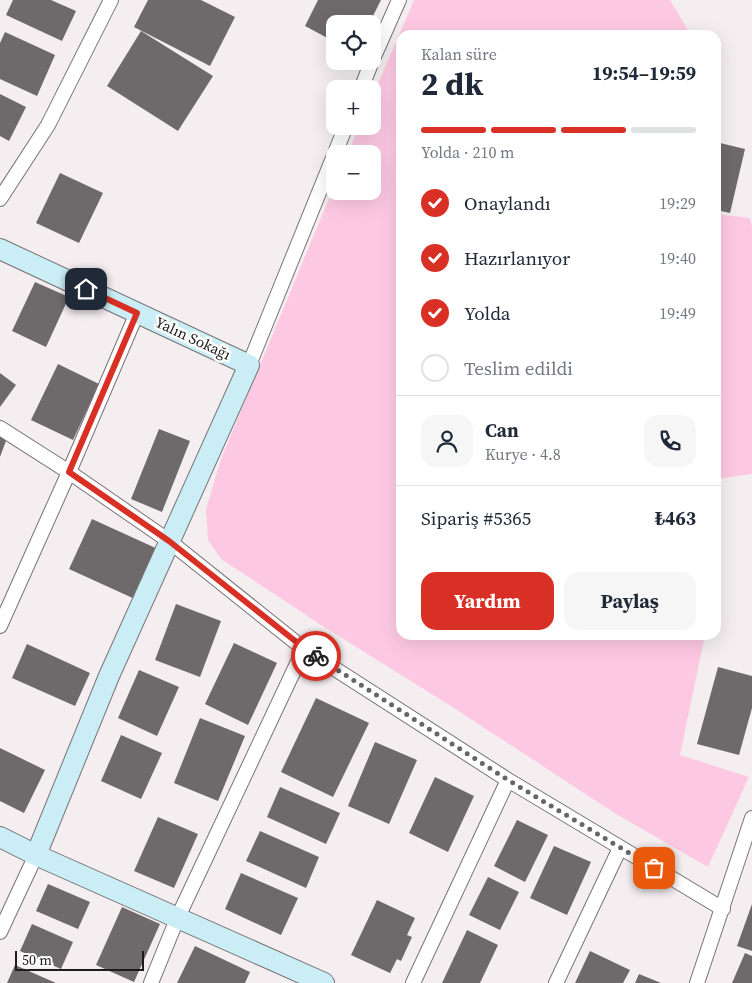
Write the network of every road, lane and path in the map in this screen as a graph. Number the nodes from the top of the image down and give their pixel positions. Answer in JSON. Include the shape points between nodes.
{"nodes":[{"id":1,"x":111,"y":0,"type":"edge"},
{"id":2,"x":399,"y":0,"type":"edge"},
{"id":3,"x":381,"y":41,"type":"edge"},
{"id":4,"x":342,"y":135,"type":"edge"},
{"id":5,"x":0,"y":198,"type":"edge"},
{"id":6,"x":0,"y":249,"type":"edge"},
{"id":7,"x":137,"y":313,"type":"junction"},
{"id":8,"x":249,"y":365,"type":"junction"},
{"id":9,"x":0,"y":428,"type":"edge"},
{"id":10,"x":69,"y":472,"type":"junction"},
{"id":11,"x":169,"y":541,"type":"junction"},
{"id":12,"x":0,"y":626,"type":"edge"},
{"id":13,"x":304,"y":648,"type":"junction"},
{"id":14,"x":508,"y":780,"type":"junction"},
{"id":15,"x":751,"y":823,"type":"edge"},
{"id":16,"x":0,"y":837,"type":"edge"},
{"id":17,"x":620,"y":848,"type":"junction"},
{"id":18,"x":36,"y":856,"type":"junction"},
{"id":19,"x":723,"y":909,"type":"junction"},
{"id":20,"x":177,"y":919,"type":"junction"},
{"id":21,"x":0,"y":932,"type":"edge"},
{"id":22,"x":150,"y":983,"type":"edge"},
{"id":23,"x":324,"y":983,"type":"edge"},
{"id":24,"x":413,"y":983,"type":"edge"},
{"id":25,"x":556,"y":983,"type":"edge"},
{"id":26,"x":697,"y":983,"type":"edge"}],
"edges":[{"from":1,"to":5,"type":"street","via":[[48,125]]},
{"from":2,"to":3,"type":"street"},
{"from":4,"to":8,"type":"street"},
{"from":6,"to":7,"type":"street","name":"Yalın Sokağı"},
{"from":7,"to":8,"type":"street","name":"Yalın Sokağı"},
{"from":7,"to":10,"type":"street"},
{"from":8,"to":11,"type":"street"},
{"from":9,"to":10,"type":"street"},
{"from":10,"to":11,"type":"street"},
{"from":10,"to":12,"type":"street"},
{"from":11,"to":13,"type":"street"},
{"from":11,"to":18,"type":"street","via":[[109,676]]},
{"from":13,"to":14,"type":"street"},
{"from":13,"to":20,"type":"street"},
{"from":14,"to":17,"type":"street"},
{"from":14,"to":24,"type":"street"},
{"from":15,"to":19,"type":"street"},
{"from":16,"to":18,"type":"street"},
{"from":17,"to":19,"type":"street"},
{"from":17,"to":25,"type":"street"},
{"from":18,"to":20,"type":"street"},
{"from":18,"to":21,"type":"street"},
{"from":19,"to":26,"type":"street"},
{"from":20,"to":22,"type":"street"},
{"from":20,"to":23,"type":"street"}]}
